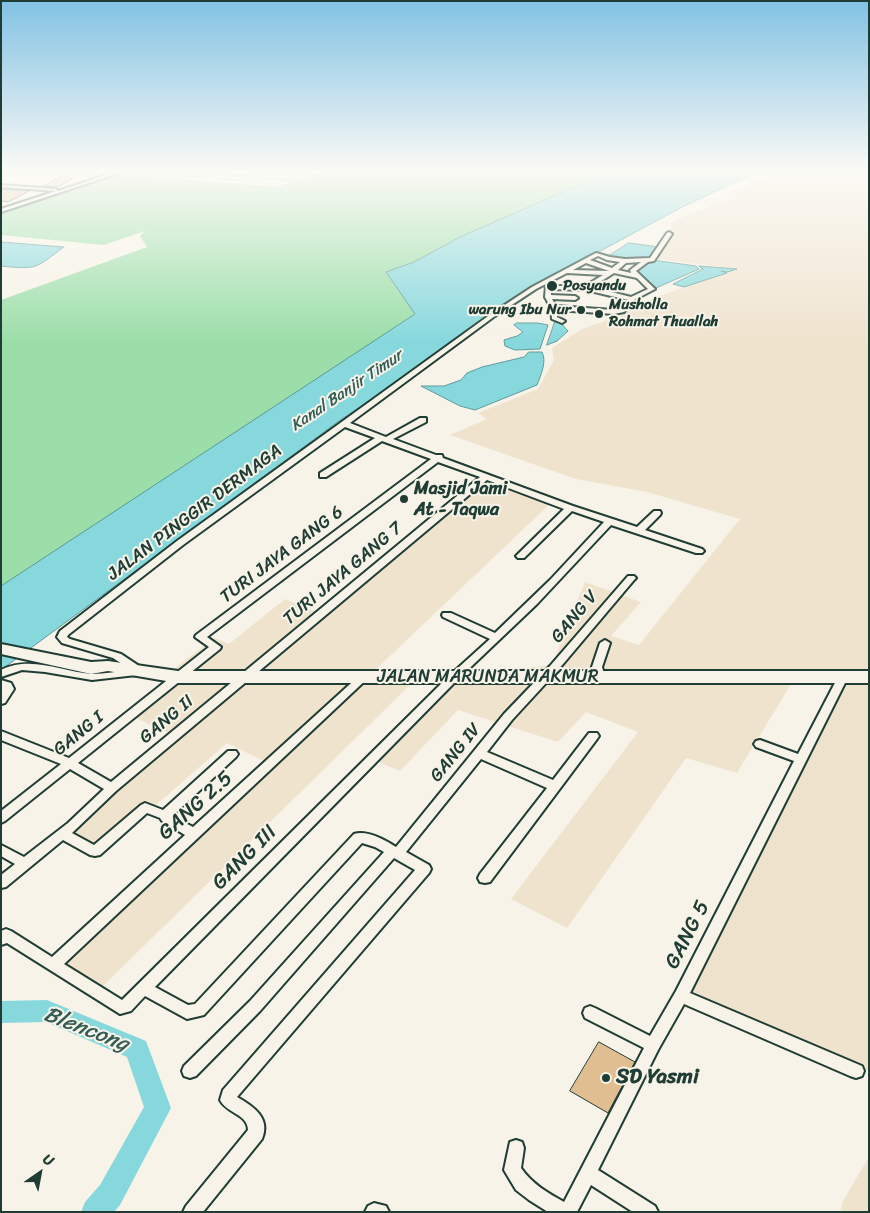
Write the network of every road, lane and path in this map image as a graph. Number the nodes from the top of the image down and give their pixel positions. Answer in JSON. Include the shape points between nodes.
{"nodes":[{"id":1,"x":669,"y":234,"type":"dead end"},
{"id":2,"x":585,"y":260,"type":"junction"},
{"id":3,"x":625,"y":261,"type":"junction"},
{"id":4,"x":646,"y":261,"type":"junction"},
{"id":5,"x":565,"y":271,"type":"junction"},
{"id":6,"x":610,"y":272,"type":"junction"},
{"id":7,"x":639,"y":277,"type":"junction"},
{"id":8,"x":534,"y":288,"type":"junction"},
{"id":9,"x":586,"y":288,"type":"junction"},
{"id":10,"x":547,"y":290,"type":"junction"},
{"id":11,"x":548,"y":298,"type":"junction"},
{"id":12,"x":575,"y":298,"type":"dead end"},
{"id":13,"x":632,"y":299,"type":"junction"},
{"id":14,"x":554,"y":308,"type":"junction"},
{"id":15,"x":562,"y":321,"type":"dead end"},
{"id":16,"x":423,"y":420,"type":"dead end"},
{"id":17,"x":345,"y":424,"type":"junction"},
{"id":18,"x":385,"y":438,"type":"junction"},
{"id":19,"x":438,"y":457,"type":"junction"},
{"id":20,"x":323,"y":475,"type":"dead end"},
{"id":21,"x":486,"y":476,"type":"junction"},
{"id":22,"x":570,"y":508,"type":"junction"},
{"id":23,"x":657,"y":513,"type":"dead end"},
{"id":24,"x":610,"y":521,"type":"junction"},
{"id":25,"x":639,"y":531,"type":"junction"},
{"id":26,"x":699,"y":551,"type":"dead end"},
{"id":27,"x":521,"y":556,"type":"dead end"},
{"id":28,"x":631,"y":578,"type":"dead end"},
{"id":29,"x":447,"y":615,"type":"dead end"},
{"id":30,"x":1,"y":638,"type":"edge"},
{"id":31,"x":497,"y":638,"type":"junction"},
{"id":32,"x":605,"y":643,"type":"dead end"},
{"id":33,"x":1,"y":650,"type":"edge"},
{"id":34,"x":41,"y":653,"type":"junction"},
{"id":35,"x":142,"y":672,"type":"junction"},
{"id":36,"x":1,"y":674,"type":"edge"},
{"id":37,"x":178,"y":677,"type":"junction"},
{"id":38,"x":364,"y":677,"type":"junction"},
{"id":39,"x":600,"y":677,"type":"junction"},
{"id":40,"x":842,"y":677,"type":"junction"},
{"id":41,"x":869,"y":677,"type":"edge"},
{"id":42,"x":244,"y":678,"type":"junction"},
{"id":43,"x":545,"y":678,"type":"junction"},
{"id":44,"x":452,"y":679,"type":"junction"},
{"id":45,"x":1,"y":683,"type":"edge"},
{"id":46,"x":1,"y":700,"type":"edge"},
{"id":47,"x":1,"y":735,"type":"edge"},
{"id":48,"x":594,"y":736,"type":"dead end"},
{"id":49,"x":760,"y":744,"type":"dead end"},
{"id":50,"x":479,"y":753,"type":"junction"},
{"id":51,"x":232,"y":754,"type":"dead end"},
{"id":52,"x":801,"y":759,"type":"junction"},
{"id":53,"x":70,"y":764,"type":"junction"},
{"id":54,"x":554,"y":786,"type":"junction"},
{"id":55,"x":112,"y":788,"type":"junction"},
{"id":56,"x":165,"y":815,"type":"junction"},
{"id":57,"x":1,"y":818,"type":"edge"},
{"id":58,"x":63,"y":834,"type":"junction"},
{"id":59,"x":195,"y":834,"type":"junction"},
{"id":60,"x":1,"y":850,"type":"edge"},
{"id":61,"x":395,"y":852,"type":"junction"},
{"id":62,"x":25,"y":864,"type":"junction"},
{"id":63,"x":485,"y":878,"type":"dead end"},
{"id":64,"x":1,"y":883,"type":"edge"},
{"id":65,"x":1,"y":938,"type":"edge"},
{"id":66,"x":54,"y":964,"type":"junction"},
{"id":67,"x":144,"y":988,"type":"junction"},
{"id":68,"x":681,"y":996,"type":"junction"},
{"id":69,"x":590,"y":1013,"type":"dead end"},
{"id":70,"x":653,"y":1045,"type":"junction"},
{"id":71,"x":190,"y":1071,"type":"dead end"},
{"id":72,"x":856,"y":1071,"type":"dead end"},
{"id":73,"x":516,"y":1148,"type":"dead end"},
{"id":74,"x":588,"y":1173,"type":"junction"},
{"id":75,"x":192,"y":1212,"type":"edge"},
{"id":76,"x":374,"y":1212,"type":"edge"},
{"id":77,"x":380,"y":1212,"type":"edge"},
{"id":78,"x":567,"y":1212,"type":"edge"},
{"id":79,"x":649,"y":1212,"type":"edge"}],
"edges":[{"from":1,"to":4,"type":"street","via":[[652,260]]},
{"from":2,"to":3,"type":"street","name":"JALAN PINGGIR DERMAGA","via":[[598,254]]},
{"from":2,"to":5,"type":"street","name":"JALAN PINGGIR DERMAGA"},
{"from":2,"to":6,"type":"street"},
{"from":3,"to":4,"type":"street"},
{"from":3,"to":6,"type":"street"},
{"from":4,"to":7,"type":"street","via":[[631,270]]},
{"from":5,"to":6,"type":"street"},
{"from":5,"to":8,"type":"street","name":"JALAN PINGGIR DERMAGA"},
{"from":6,"to":7,"type":"street"},
{"from":6,"to":9,"type":"street"},
{"from":7,"to":13,"type":"street","via":[[652,289]]},
{"from":8,"to":10,"type":"street"},
{"from":8,"to":17,"type":"street","name":"JALAN PINGGIR DERMAGA"},
{"from":9,"to":10,"type":"street","via":[[551,287]]},
{"from":9,"to":13,"type":"street"},
{"from":10,"to":11,"type":"street"},
{"from":11,"to":12,"type":"street"},
{"from":11,"to":14,"type":"street"},
{"from":13,"to":14,"type":"street","via":[[619,312]]},
{"from":14,"to":15,"type":"street","via":[[554,318]]},
{"from":16,"to":18,"type":"street"},
{"from":17,"to":18,"type":"street"},
{"from":17,"to":35,"type":"street","name":"JALAN PINGGIR DERMAGA","via":[[180,543],[62,636],[66,641],[117,656]]},
{"from":18,"to":19,"type":"street"},
{"from":18,"to":20,"type":"street"},
{"from":19,"to":21,"type":"street"},
{"from":19,"to":37,"type":"street","name":"TURI JAYA GANG 6","via":[[200,637],[216,647]]},
{"from":21,"to":22,"type":"street"},
{"from":21,"to":42,"type":"street","name":"TURI JAYA GANG 7"},
{"from":22,"to":24,"type":"street"},
{"from":22,"to":27,"type":"street"},
{"from":23,"to":25,"type":"street"},
{"from":24,"to":25,"type":"street"},
{"from":24,"to":31,"type":"street","name":"GANG III","via":[[581,555]]},
{"from":25,"to":26,"type":"street"},
{"from":28,"to":43,"type":"street","name":"GANG V"},
{"from":29,"to":31,"type":"street"},
{"from":30,"to":34,"type":"main road","name":"JALAN MARUNDA MAKMUR"},
{"from":31,"to":44,"type":"street","name":"GANG III"},
{"from":32,"to":39,"type":"street","via":[[597,667]]},
{"from":33,"to":34,"type":"main road","name":"JALAN MARUNDA MAKMUR"},
{"from":34,"to":35,"type":"main road","name":"JALAN MARUNDA MAKMUR","via":[[90,668],[108,666]]},
{"from":35,"to":36,"type":"street","via":[[92,677],[25,666],[13,667]]},
{"from":35,"to":37,"type":"main road","name":"JALAN MARUNDA MAKMUR"},
{"from":37,"to":42,"type":"main road","name":"JALAN MARUNDA MAKMUR"},
{"from":37,"to":53,"type":"street","name":"GANG I"},
{"from":38,"to":42,"type":"main road","name":"JALAN MARUNDA MAKMUR"},
{"from":38,"to":44,"type":"main road","name":"JALAN MARUNDA MAKMUR"},
{"from":38,"to":59,"type":"street","name":"GANG 2.5"},
{"from":39,"to":40,"type":"main road","name":"JALAN MARUNDA MAKMUR"},
{"from":39,"to":43,"type":"main road","name":"JALAN MARUNDA MAKMUR"},
{"from":40,"to":41,"type":"main road","name":"JALAN MARUNDA MAKMUR"},
{"from":40,"to":52,"type":"street","name":"GANG 5"},
{"from":42,"to":55,"type":"street","name":"GANG II"},
{"from":43,"to":44,"type":"main road","name":"JALAN MARUNDA MAKMUR"},
{"from":43,"to":50,"type":"street","name":"GANG IV"},
{"from":44,"to":67,"type":"street","name":"GANG III"},
{"from":45,"to":46,"type":"street","via":[[8,685]]},
{"from":47,"to":53,"type":"street"},
{"from":48,"to":54,"type":"street"},
{"from":49,"to":52,"type":"street"},
{"from":50,"to":54,"type":"street"},
{"from":50,"to":61,"type":"street","name":"GANG IV"},
{"from":51,"to":56,"type":"street"},
{"from":52,"to":68,"type":"street","name":"GANG 5"},
{"from":53,"to":55,"type":"street"},
{"from":53,"to":57,"type":"street","name":"GANG I"},
{"from":54,"to":63,"type":"street"},
{"from":55,"to":58,"type":"street","name":"GANG II"},
{"from":56,"to":58,"type":"street","via":[[145,808],[95,850]]},
{"from":56,"to":59,"type":"street"},
{"from":58,"to":62,"type":"street","name":"GANG II"},
{"from":59,"to":66,"type":"street","name":"GANG 2.5"},
{"from":60,"to":62,"type":"street"},
{"from":61,"to":67,"type":"street","via":[[362,837],[357,838],[197,1011],[187,1012]]},
{"from":61,"to":71,"type":"street","name":"GANG IV","via":[[255,1006]]},
{"from":61,"to":75,"type":"street","via":[[424,870],[228,1096],[228,1100],[251,1115],[256,1133]]},
{"from":62,"to":64,"type":"street","name":"GANG II"},
{"from":65,"to":66,"type":"street","via":[[6,935]]},
{"from":66,"to":67,"type":"street","name":"GANG III","via":[[123,1007]]},
{"from":68,"to":70,"type":"street","name":"GANG 5"},
{"from":68,"to":72,"type":"street"},
{"from":69,"to":70,"type":"street"},
{"from":70,"to":74,"type":"street","name":"GANG 5"},
{"from":73,"to":78,"type":"street","via":[[512,1170],[517,1179],[534,1194]]},
{"from":74,"to":78,"type":"street","name":"GANG 5"},
{"from":74,"to":79,"type":"street"},
{"from":76,"to":77,"type":"street"}]}
